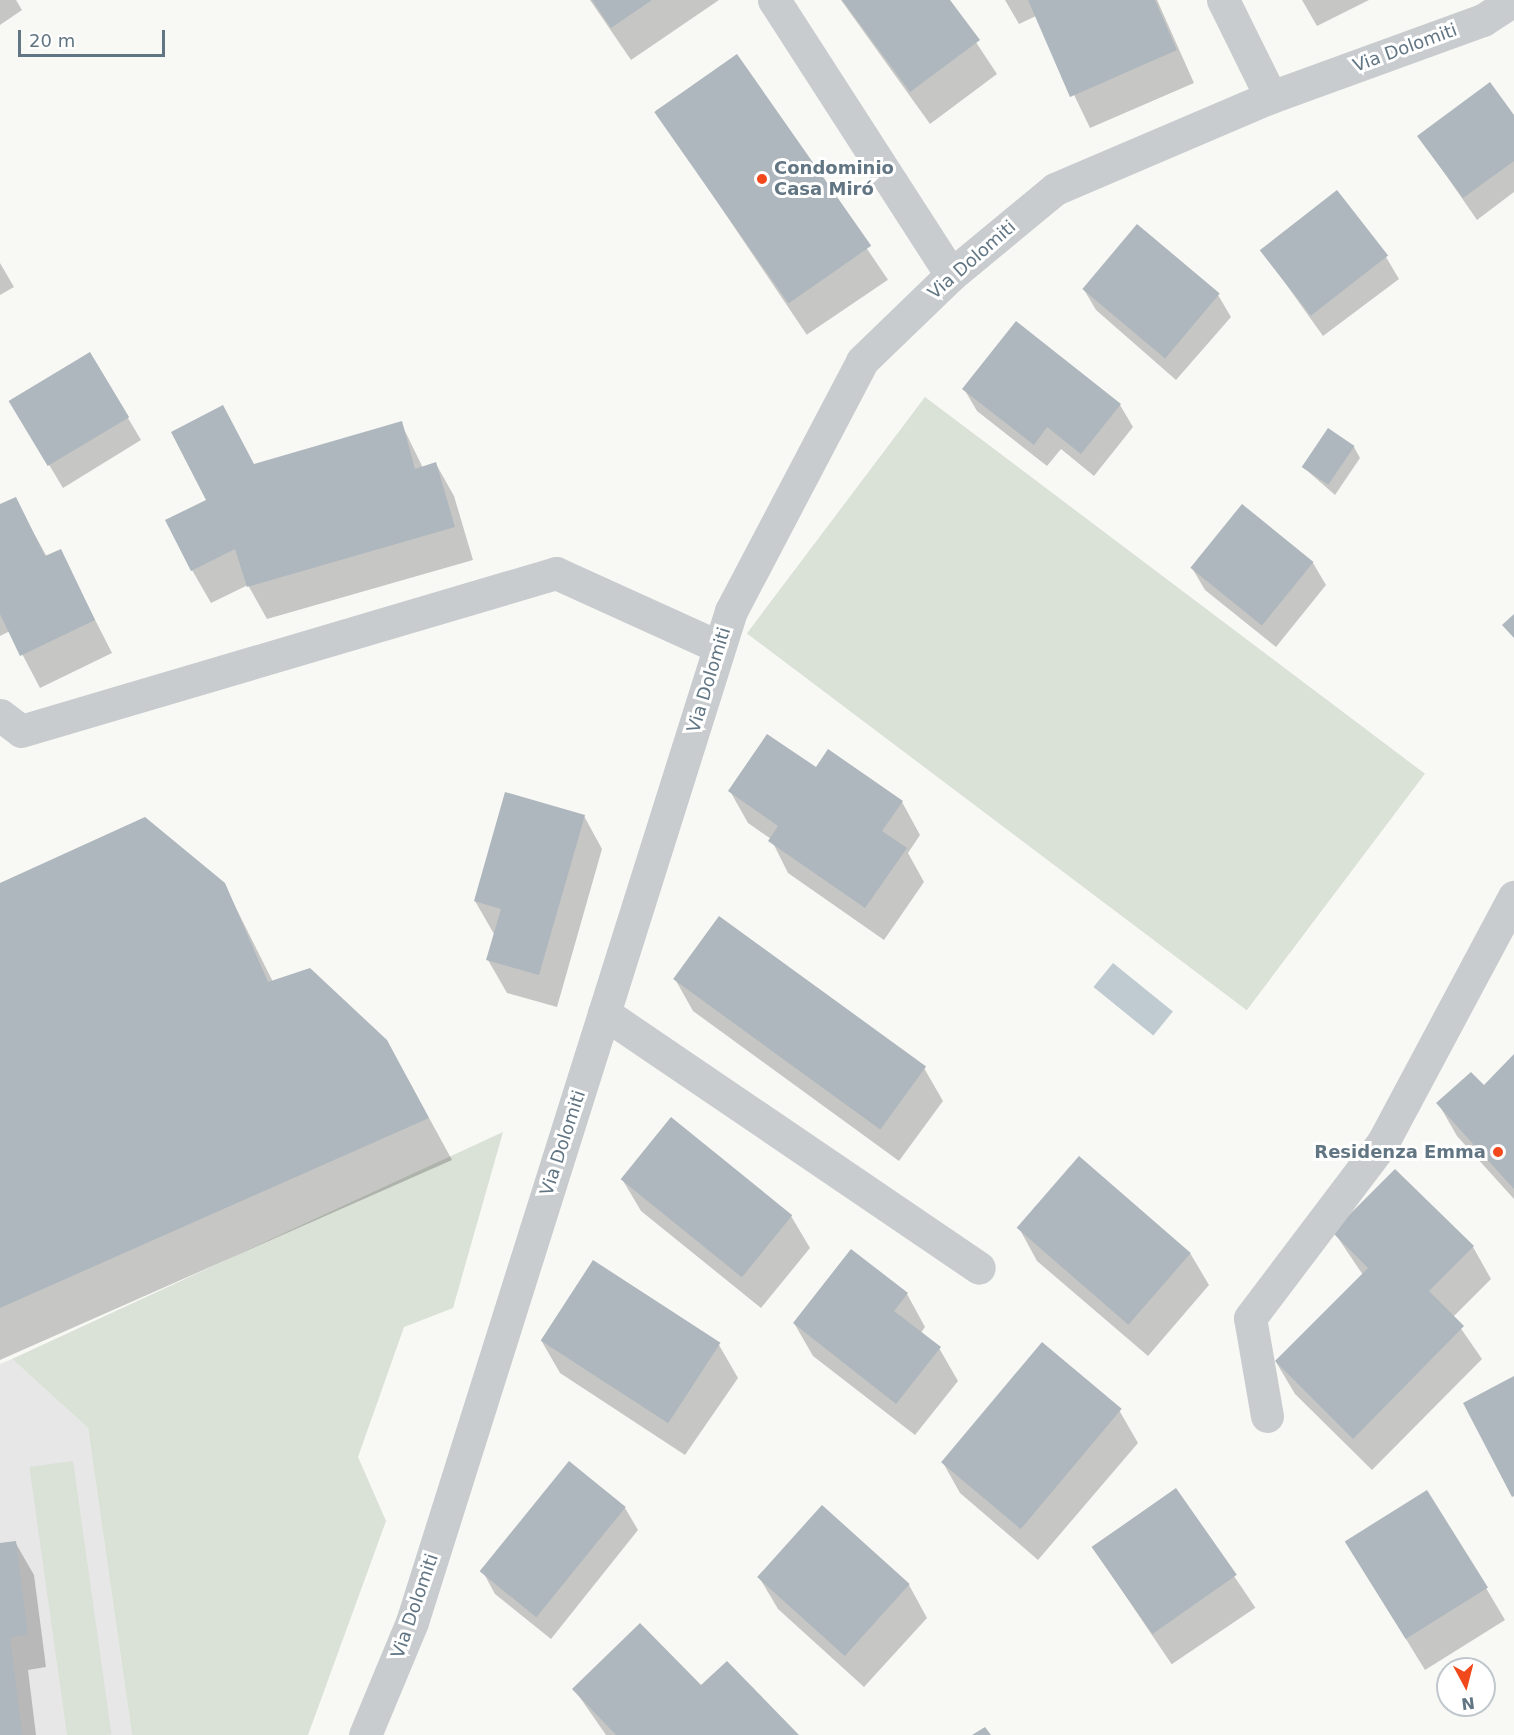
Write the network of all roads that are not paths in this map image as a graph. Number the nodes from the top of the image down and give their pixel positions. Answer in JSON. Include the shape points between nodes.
{"nodes":[{"id":1,"x":774,"y":0,"type":"edge"},
{"id":2,"x":1222,"y":0,"type":"edge"},
{"id":3,"x":1514,"y":0,"type":"edge"},
{"id":4,"x":1271,"y":97,"type":"junction"},
{"id":5,"x":951,"y":275,"type":"junction"},
{"id":6,"x":719,"y":647,"type":"junction"},
{"id":7,"x":0,"y":715,"type":"edge"},
{"id":8,"x":1514,"y":897,"type":"edge"},
{"id":9,"x":604,"y":1013,"type":"junction"},
{"id":10,"x":979,"y":1268,"type":"dead end"},
{"id":11,"x":1267,"y":1416,"type":"dead end"},
{"id":12,"x":366,"y":1735,"type":"edge"}],
"edges":[{"from":1,"to":5,"type":"street"},
{"from":2,"to":4,"type":"street"},
{"from":3,"to":4,"type":"street","name":"Via Dolomiti","via":[[1483,20]]},
{"from":4,"to":5,"type":"street","name":"Via Dolomiti","via":[[1055,189]]},
{"from":5,"to":6,"type":"street","name":"Via Dolomiti","via":[[862,361],[731,610]]},
{"from":6,"to":7,"type":"street","via":[[556,573],[21,730]]},
{"from":6,"to":9,"type":"street","name":"Via Dolomiti"},
{"from":8,"to":11,"type":"street","via":[[1383,1142],[1250,1318]]},
{"from":9,"to":10,"type":"street"},
{"from":9,"to":12,"type":"street","name":"Via Dolomiti","via":[[412,1622]]}]}
